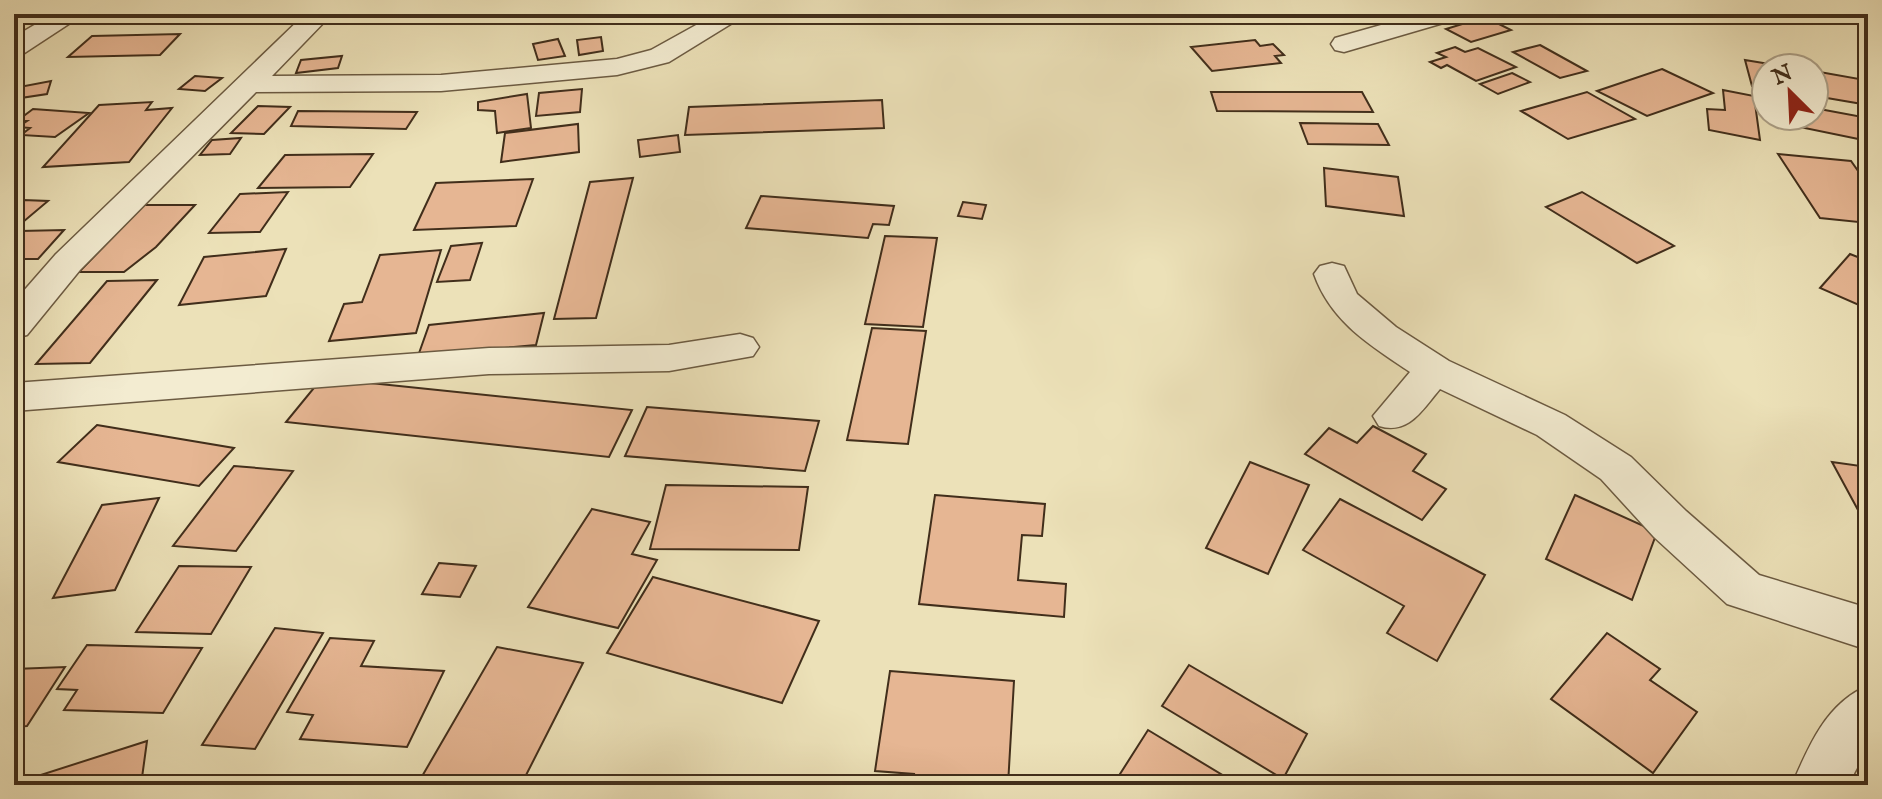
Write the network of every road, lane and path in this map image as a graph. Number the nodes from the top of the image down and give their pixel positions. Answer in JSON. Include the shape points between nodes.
{"nodes":[{"id":1,"x":71,"y":14,"type":"edge"},
{"id":2,"x":319,"y":14,"type":"edge"},
{"id":3,"x":734,"y":14,"type":"edge"},
{"id":4,"x":1448,"y":14,"type":"edge"},
{"id":5,"x":1344,"y":44,"type":"dead end"},
{"id":6,"x":14,"y":48,"type":"edge"},
{"id":7,"x":252,"y":84,"type":"junction"},
{"id":8,"x":1332,"y":274,"type":"dead end"},
{"id":9,"x":14,"y":326,"type":"edge"},
{"id":10,"x":740,"y":347,"type":"dead end"},
{"id":11,"x":1435,"y":370,"type":"junction"},
{"id":12,"x":14,"y":397,"type":"edge"},
{"id":13,"x":1393,"y":416,"type":"dead end"},
{"id":14,"x":1868,"y":629,"type":"edge"},
{"id":15,"x":1868,"y":710,"type":"edge"},
{"id":16,"x":1819,"y":785,"type":"edge"}],
"edges":[{"from":1,"to":6,"type":"street"},
{"from":2,"to":7,"type":"street"},
{"from":3,"to":7,"type":"street","via":[[660,56],[617,67],[441,83]]},
{"from":4,"to":5,"type":"street"},
{"from":7,"to":9,"type":"street","via":[[167,161]]},
{"from":8,"to":11,"type":"street","via":[[1341,299],[1383,336]]},
{"from":10,"to":12,"type":"street","via":[[669,358],[489,361]]},
{"from":11,"to":13,"type":"street"},
{"from":11,"to":14,"type":"street","via":[[1551,425],[1616,468],[1744,590]]},
{"from":15,"to":16,"type":"street","via":[[1853,723]]}]}
